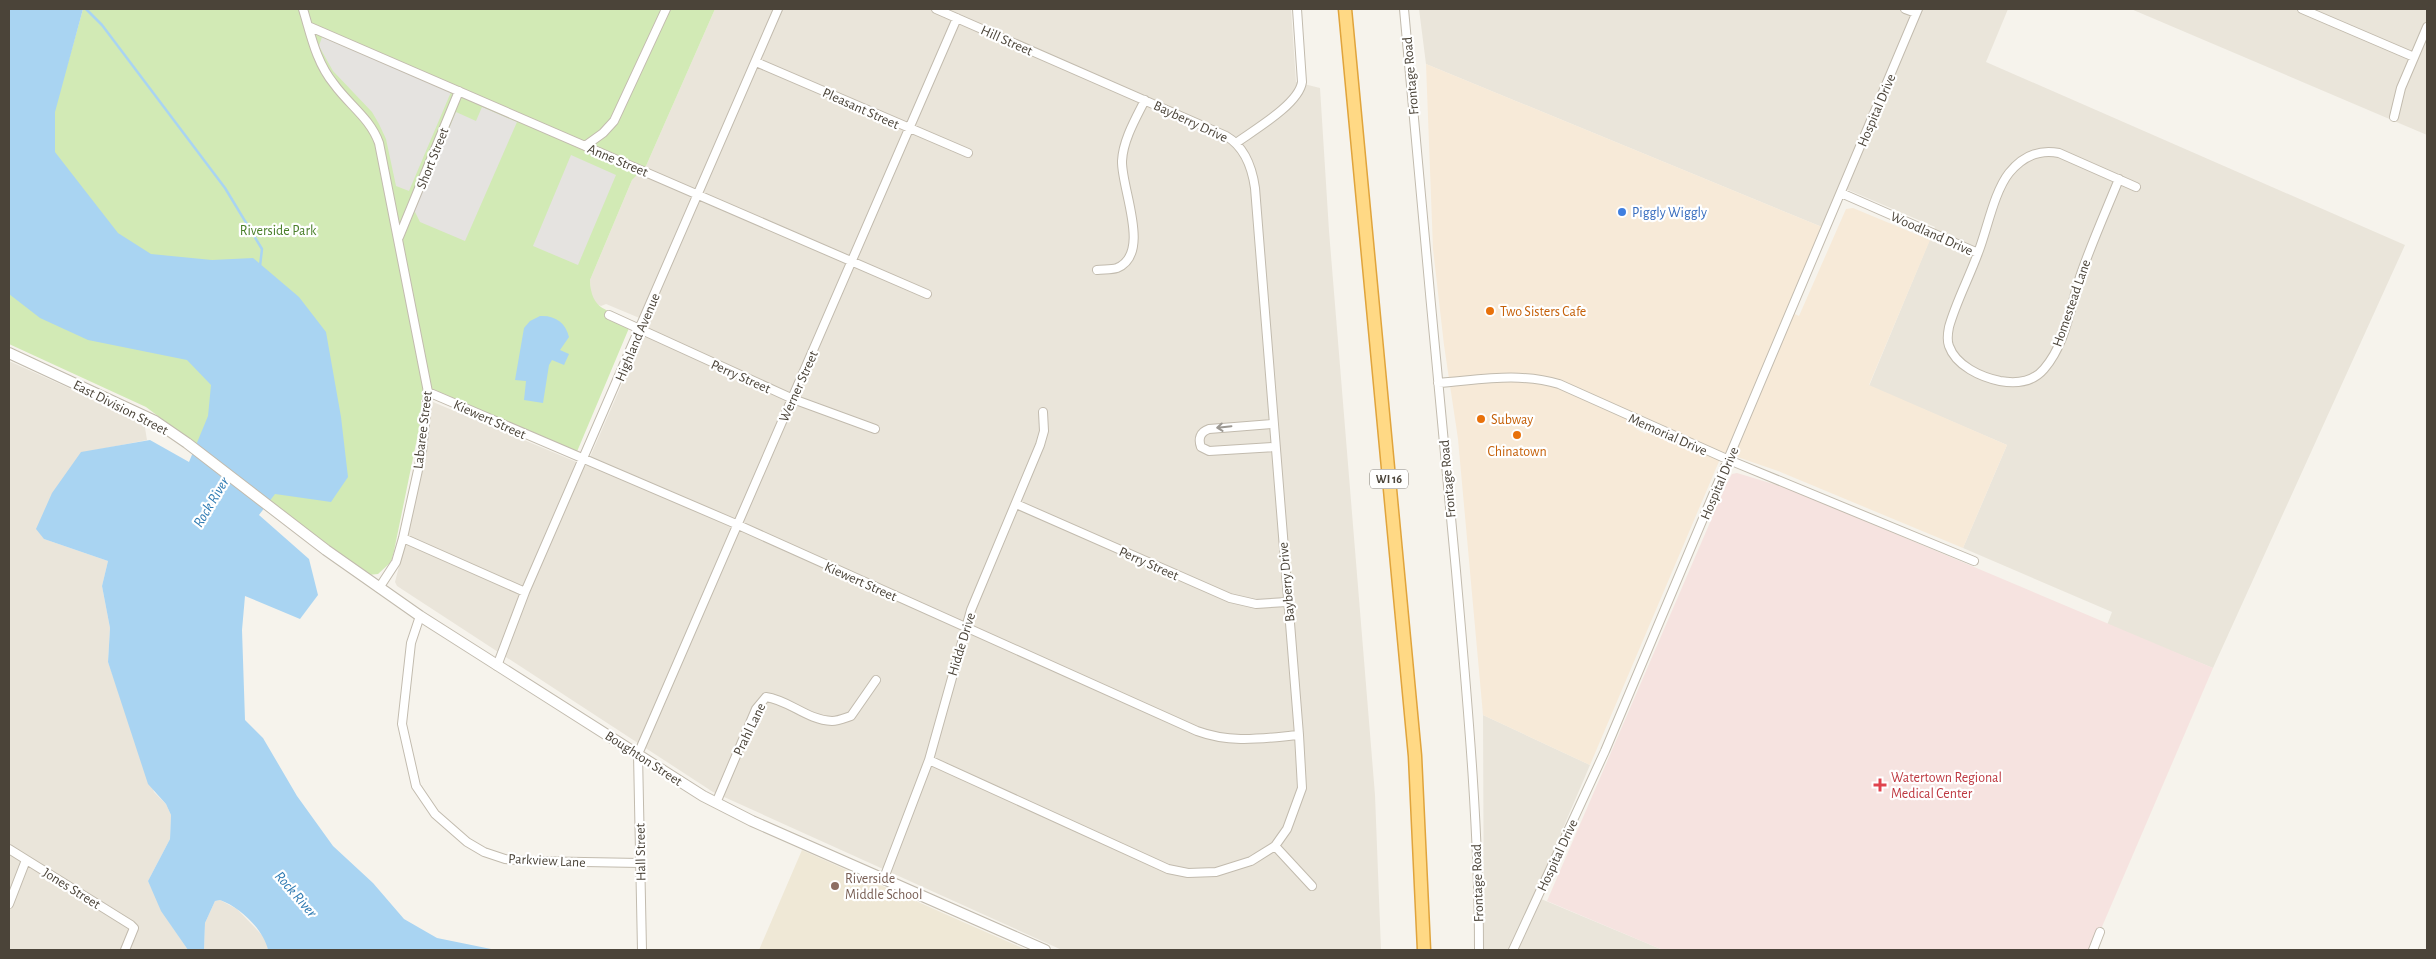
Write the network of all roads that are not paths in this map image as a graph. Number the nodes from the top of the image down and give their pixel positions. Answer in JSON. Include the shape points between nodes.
{"nodes":[{"id":1,"x":303,"y":9,"type":"edge"},
{"id":2,"x":666,"y":9,"type":"edge"},
{"id":3,"x":778,"y":9,"type":"edge"},
{"id":4,"x":936,"y":9,"type":"edge"},
{"id":5,"x":1297,"y":9,"type":"edge"},
{"id":6,"x":1345,"y":9,"type":"edge"},
{"id":7,"x":1404,"y":9,"type":"edge"},
{"id":8,"x":1904,"y":9,"type":"edge"},
{"id":9,"x":2302,"y":9,"type":"edge"},
{"id":10,"x":1917,"y":11,"type":"edge"},
{"id":11,"x":957,"y":18,"type":"junction"},
{"id":12,"x":308,"y":26,"type":"junction"},
{"id":13,"x":2427,"y":27,"type":"edge"},
{"id":14,"x":2414,"y":57,"type":"junction"},
{"id":15,"x":1051,"y":59,"type":"joint"},
{"id":16,"x":756,"y":62,"type":"junction"},
{"id":17,"x":459,"y":91,"type":"junction"},
{"id":18,"x":1144,"y":100,"type":"junction"},
{"id":19,"x":2394,"y":117,"type":"dead end"},
{"id":20,"x":910,"y":130,"type":"junction"},
{"id":21,"x":1236,"y":143,"type":"junction"},
{"id":22,"x":586,"y":146,"type":"junction"},
{"id":23,"x":968,"y":153,"type":"dead end"},
{"id":24,"x":2119,"y":179,"type":"junction"},
{"id":25,"x":2136,"y":187,"type":"dead end"},
{"id":26,"x":1841,"y":193,"type":"junction"},
{"id":27,"x":698,"y":194,"type":"junction"},
{"id":28,"x":396,"y":221,"type":"junction"},
{"id":29,"x":404,"y":225,"type":"junction"},
{"id":30,"x":399,"y":237,"type":"junction"},
{"id":31,"x":1978,"y":253,"type":"junction"},
{"id":32,"x":852,"y":262,"type":"junction"},
{"id":33,"x":1097,"y":270,"type":"dead end"},
{"id":34,"x":927,"y":294,"type":"dead end"},
{"id":35,"x":609,"y":316,"type":"dead end"},
{"id":36,"x":640,"y":330,"type":"junction"},
{"id":37,"x":9,"y":354,"type":"edge"},
{"id":38,"x":1438,"y":383,"type":"junction"},
{"id":39,"x":428,"y":392,"type":"junction"},
{"id":40,"x":793,"y":399,"type":"junction"},
{"id":41,"x":1043,"y":412,"type":"dead end"},
{"id":42,"x":1273,"y":424,"type":"junction"},
{"id":43,"x":875,"y":429,"type":"dead end"},
{"id":44,"x":1274,"y":447,"type":"junction"},
{"id":45,"x":583,"y":459,"type":"junction"},
{"id":46,"x":1729,"y":460,"type":"junction"},
{"id":47,"x":1016,"y":504,"type":"junction"},
{"id":48,"x":274,"y":510,"type":"joint"},
{"id":49,"x":736,"y":524,"type":"junction"},
{"id":50,"x":403,"y":538,"type":"junction"},
{"id":51,"x":1974,"y":561,"type":"dead end"},
{"id":52,"x":379,"y":588,"type":"junction"},
{"id":53,"x":525,"y":592,"type":"junction"},
{"id":54,"x":1287,"y":602,"type":"junction"},
{"id":55,"x":420,"y":616,"type":"junction"},
{"id":56,"x":965,"y":627,"type":"junction"},
{"id":57,"x":497,"y":666,"type":"junction"},
{"id":58,"x":876,"y":680,"type":"dead end"},
{"id":59,"x":1299,"y":735,"type":"junction"},
{"id":60,"x":638,"y":754,"type":"junction"},
{"id":61,"x":929,"y":760,"type":"junction"},
{"id":62,"x":716,"y":803,"type":"junction"},
{"id":63,"x":1275,"y":846,"type":"junction"},
{"id":64,"x":9,"y":849,"type":"edge"},
{"id":65,"x":26,"y":860,"type":"junction"},
{"id":66,"x":640,"y":863,"type":"junction"},
{"id":67,"x":884,"y":878,"type":"junction"},
{"id":68,"x":1312,"y":886,"type":"dead end"},
{"id":69,"x":9,"y":904,"type":"edge"},
{"id":70,"x":2100,"y":932,"type":"dead end"},
{"id":71,"x":125,"y":950,"type":"edge"},
{"id":72,"x":642,"y":950,"type":"edge"},
{"id":73,"x":1046,"y":950,"type":"edge"},
{"id":74,"x":1424,"y":950,"type":"edge"},
{"id":75,"x":1479,"y":950,"type":"edge"},
{"id":76,"x":1513,"y":950,"type":"edge"},
{"id":77,"x":2093,"y":950,"type":"edge"}],
"edges":[{"from":1,"to":12,"type":"street","name":"Labaree Street"},
{"from":2,"to":22,"type":"street","via":[[614,120]]},
{"from":3,"to":16,"type":"street","name":"Highland Avenue"},
{"from":4,"to":11,"type":"street","name":"Hill Street"},
{"from":5,"to":21,"type":"street","via":[[1300,91]]},
{"from":6,"to":74,"type":"highway","number":"WI 16","via":[[1415,756]]},
{"from":7,"to":38,"type":"street","name":"Frontage Road"},
{"from":8,"to":10,"type":"street"},
{"from":9,"to":14,"type":"street"},
{"from":10,"to":26,"type":"street","name":"Hospital Drive"},
{"from":11,"to":15,"type":"street","name":"Hill Street"},
{"from":11,"to":20,"type":"street","name":"Werner Street"},
{"from":12,"to":17,"type":"street","name":"Anne Street"},
{"from":12,"to":28,"type":"street","name":"Labaree Street","via":[[326,74],[366,118],[376,135]]},
{"from":13,"to":14,"type":"street"},
{"from":14,"to":19,"type":"street","via":[[2396,102]]},
{"from":15,"to":18,"type":"street","name":"Bayberry Drive"},
{"from":16,"to":20,"type":"street","name":"Pleasant Street"},
{"from":16,"to":27,"type":"street","name":"Highland Avenue"},
{"from":17,"to":22,"type":"street","name":"Anne Street"},
{"from":17,"to":29,"type":"street","name":"Short Street"},
{"from":18,"to":21,"type":"street","name":"Bayberry Drive"},
{"from":18,"to":33,"type":"street","via":[[1122,159],[1122,177],[1135,232],[1133,246],[1127,260],[1117,268]]},
{"from":20,"to":23,"type":"street","name":"Pleasant Street"},
{"from":20,"to":32,"type":"street","name":"Werner Street"},
{"from":21,"to":42,"type":"street","name":"Bayberry Drive","via":[[1247,160],[1254,182]]},
{"from":22,"to":27,"type":"street","name":"Anne Street"},
{"from":24,"to":25,"type":"street","name":"Woodland Drive"},
{"from":24,"to":31,"type":"street","name":"Woodland Drive","via":[[2059,154],[2032,154],[2008,174]]},
{"from":24,"to":31,"type":"street","name":"Homestead Lane","via":[[2081,274],[2061,342],[2044,369],[2028,381],[2007,382],[1981,374],[1957,360],[1948,345],[1949,328]]},
{"from":26,"to":31,"type":"street","name":"Woodland Drive"},
{"from":26,"to":46,"type":"street","name":"Hospital Drive"},
{"from":27,"to":32,"type":"street","name":"Anne Street"},
{"from":27,"to":36,"type":"street","name":"Highland Avenue"},
{"from":28,"to":29,"type":"street"},
{"from":28,"to":30,"type":"street","name":"Labaree Street"},
{"from":29,"to":30,"type":"street"},
{"from":30,"to":39,"type":"street","name":"Labaree Street"},
{"from":32,"to":34,"type":"street","name":"Anne Street"},
{"from":32,"to":40,"type":"street","name":"Werner Street"},
{"from":35,"to":36,"type":"street","name":"Perry Street"},
{"from":36,"to":40,"type":"street","name":"Perry Street"},
{"from":36,"to":45,"type":"street","name":"Highland Avenue"},
{"from":37,"to":48,"type":"street","name":"East Division Street","via":[[155,421]]},
{"from":38,"to":46,"type":"street","name":"Memorial Drive","via":[[1539,378]]},
{"from":38,"to":75,"type":"street","name":"Frontage Road","via":[[1471,764]]},
{"from":39,"to":45,"type":"street","name":"Kiewert Street"},
{"from":39,"to":50,"type":"street","name":"Labaree Street","via":[[422,452]]},
{"from":40,"to":43,"type":"street","name":"Perry Street"},
{"from":40,"to":49,"type":"street","name":"Werner Street"},
{"from":41,"to":47,"type":"street","name":"Hidde Drive","via":[[1044,431],[1040,445]]},
{"from":42,"to":44,"type":"street","name":"Bayberry Drive"},
{"from":42,"to":44,"type":"street","one_way":true,"via":[[1209,429],[1199,439],[1201,447],[1209,451]]},
{"from":44,"to":54,"type":"street","name":"Bayberry Drive"},
{"from":45,"to":49,"type":"street","name":"Kiewert Street"},
{"from":45,"to":53,"type":"street","name":"Highland Avenue"},
{"from":46,"to":51,"type":"street","name":"Memorial Drive"},
{"from":46,"to":76,"type":"street","name":"Hospital Drive","via":[[1606,751]]},
{"from":47,"to":54,"type":"street","name":"Perry Street","via":[[1230,598],[1256,604]]},
{"from":47,"to":56,"type":"street","name":"Hidde Drive"},
{"from":48,"to":52,"type":"street","name":"Boughton Street"},
{"from":49,"to":56,"type":"street","name":"Kiewert Street"},
{"from":49,"to":60,"type":"street","name":"Werner Street"},
{"from":50,"to":52,"type":"street","name":"Labaree Street","via":[[396,562]]},
{"from":50,"to":53,"type":"street"},
{"from":52,"to":55,"type":"street","name":"Boughton Street"},
{"from":53,"to":57,"type":"street","name":"Highland Avenue"},
{"from":54,"to":59,"type":"street","name":"Bayberry Drive"},
{"from":55,"to":57,"type":"street","name":"Boughton Street"},
{"from":55,"to":66,"type":"street","name":"Parkview Lane","via":[[411,643],[402,724],[416,786],[435,814],[467,842],[484,852],[506,858]]},
{"from":56,"to":59,"type":"street","name":"Kiewert Street","via":[[1214,737],[1236,740]]},
{"from":56,"to":61,"type":"street","name":"Hidde Drive"},
{"from":57,"to":60,"type":"street","name":"Boughton Street"},
{"from":58,"to":62,"type":"street","name":"Prahl Lane","via":[[851,716],[832,721],[766,697],[756,709]]},
{"from":59,"to":63,"type":"street","name":"Bayberry Drive","via":[[1302,788],[1287,829]]},
{"from":60,"to":62,"type":"street","name":"Boughton Street"},
{"from":60,"to":66,"type":"street","name":"Hall Street"},
{"from":61,"to":63,"type":"street","name":"Bayberry Drive","via":[[1168,869],[1188,873],[1216,872],[1251,861]]},
{"from":61,"to":67,"type":"street","name":"Hidde Drive"},
{"from":62,"to":67,"type":"street","name":"Boughton Street"},
{"from":63,"to":68,"type":"street"},
{"from":64,"to":65,"type":"street","name":"Jones Street"},
{"from":65,"to":69,"type":"street"},
{"from":65,"to":71,"type":"street","name":"Jones Street","via":[[134,928]]},
{"from":66,"to":72,"type":"street","name":"Hall Street"},
{"from":67,"to":73,"type":"street","name":"Boughton Street"},
{"from":70,"to":77,"type":"street"}]}
